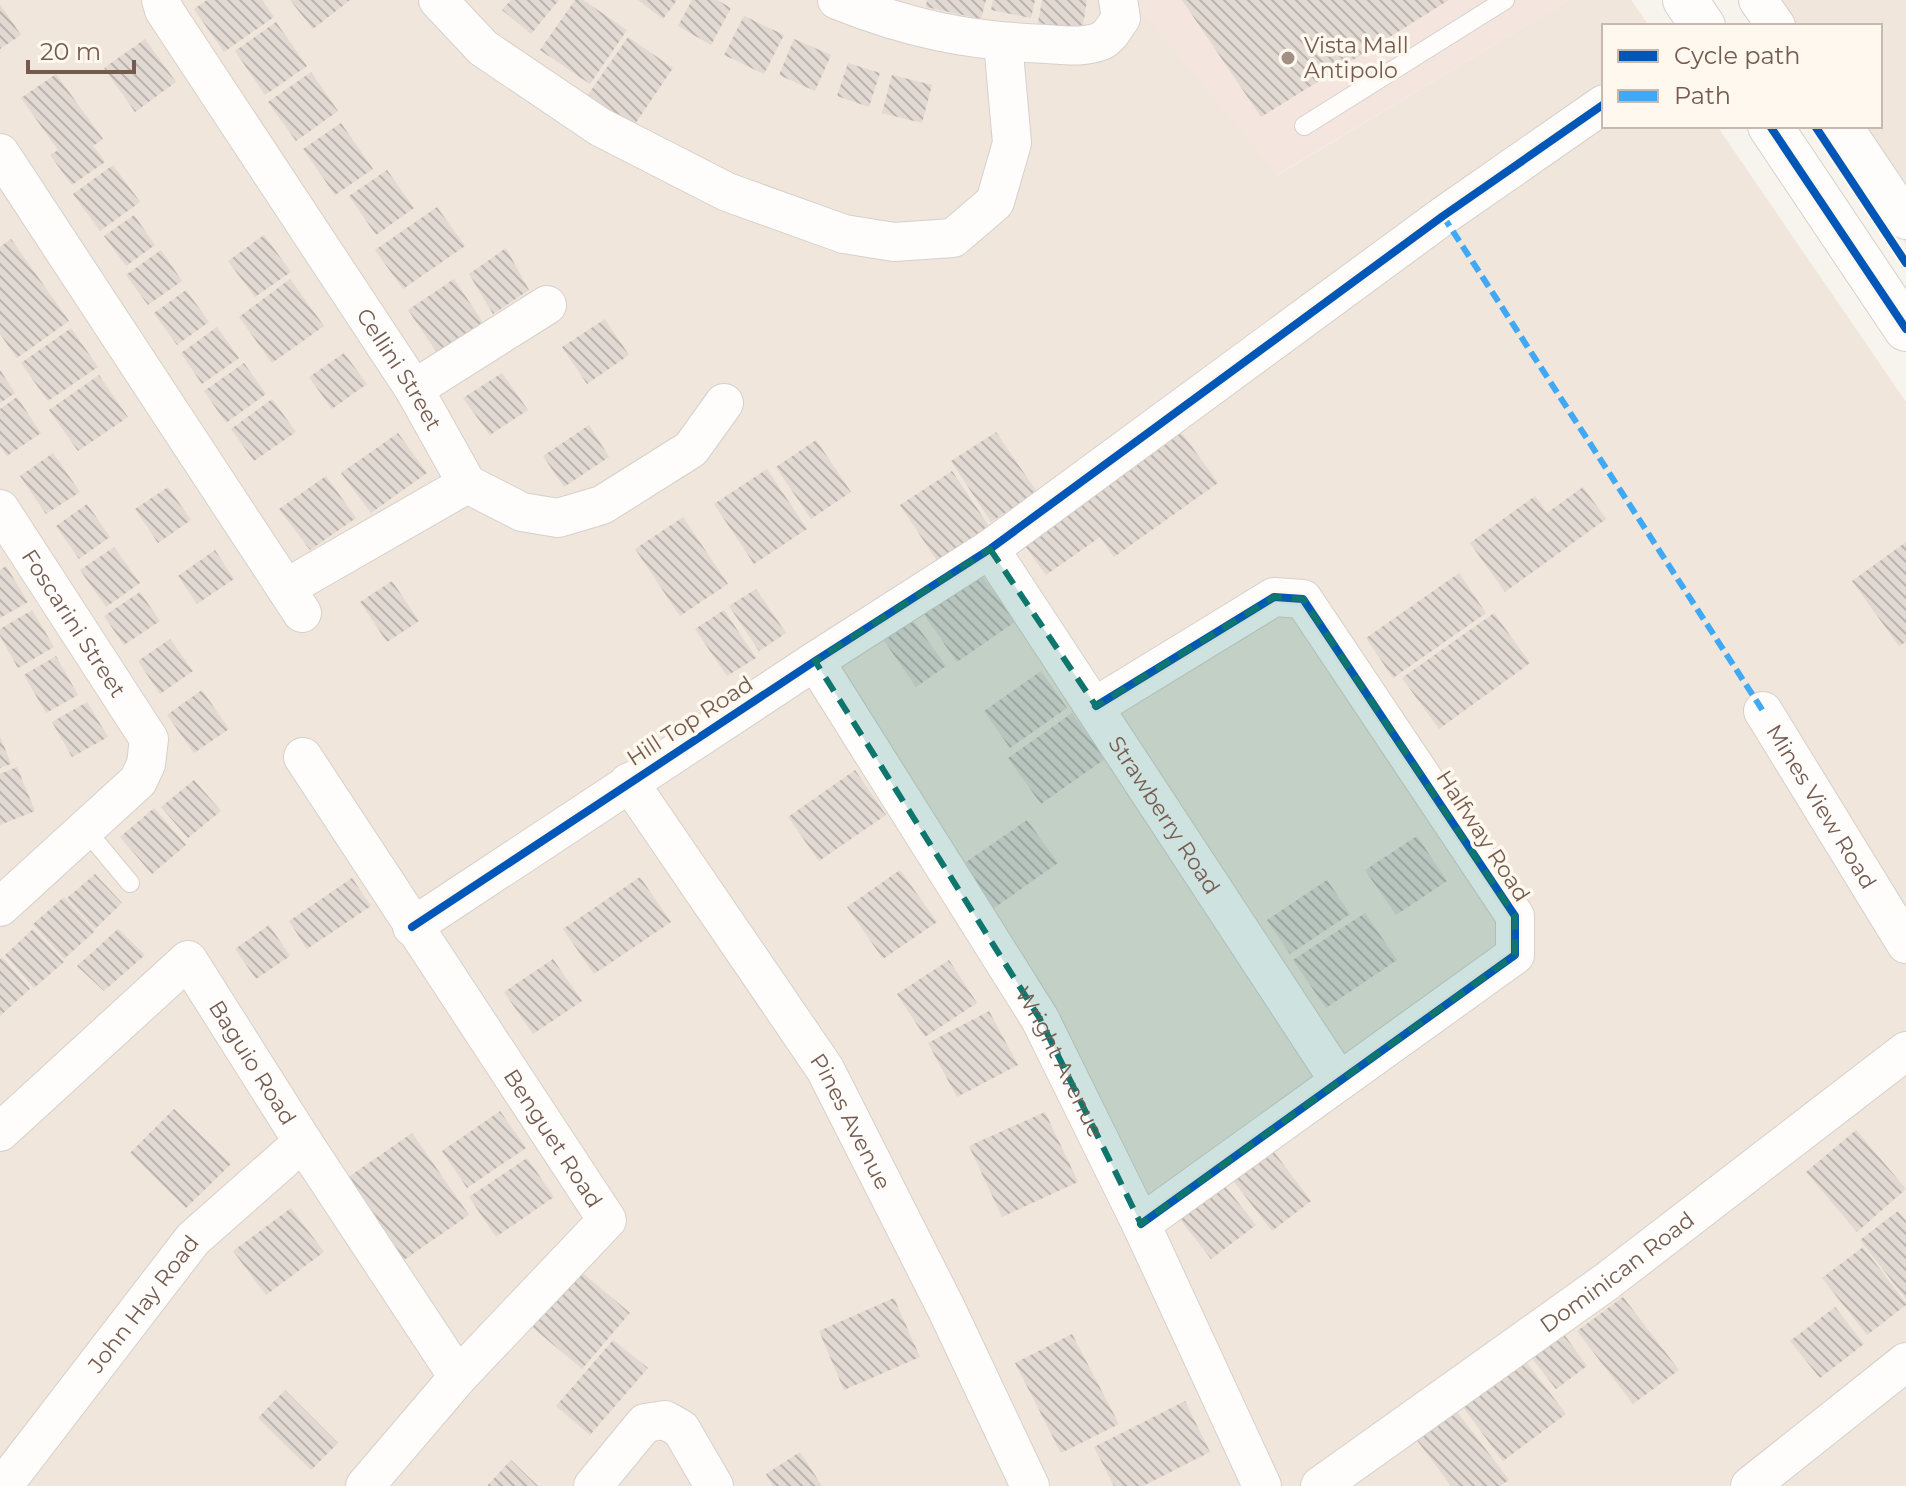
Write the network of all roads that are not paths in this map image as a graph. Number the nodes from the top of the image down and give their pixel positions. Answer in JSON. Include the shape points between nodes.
{"nodes":[{"id":1,"x":161,"y":0,"type":"edge"},
{"id":2,"x":438,"y":0,"type":"edge"},
{"id":3,"x":837,"y":0,"type":"edge"},
{"id":4,"x":1118,"y":0,"type":"edge"},
{"id":5,"x":1505,"y":0,"type":"edge"},
{"id":6,"x":1685,"y":0,"type":"edge"},
{"id":7,"x":1758,"y":0,"type":"edge"},
{"id":8,"x":1702,"y":24,"type":"edge"},
{"id":9,"x":1775,"y":24,"type":"edge"},
{"id":10,"x":1003,"y":42,"type":"junction"},
{"id":11,"x":1602,"y":105,"type":"edge"},
{"id":12,"x":1304,"y":126,"type":"dead end"},
{"id":13,"x":1771,"y":128,"type":"edge"},
{"id":14,"x":1844,"y":128,"type":"edge"},
{"id":15,"x":0,"y":153,"type":"edge"},
{"id":16,"x":1906,"y":220,"type":"edge"},
{"id":17,"x":547,"y":305,"type":"dead end"},
{"id":18,"x":1906,"y":329,"type":"edge"},
{"id":19,"x":414,"y":389,"type":"junction"},
{"id":20,"x":724,"y":403,"type":"dead end"},
{"id":21,"x":467,"y":484,"type":"junction"},
{"id":22,"x":0,"y":509,"type":"edge"},
{"id":23,"x":990,"y":549,"type":"junction"},
{"id":24,"x":815,"y":661,"type":"junction"},
{"id":25,"x":1096,"y":706,"type":"junction"},
{"id":26,"x":1763,"y":711,"type":"dead end"},
{"id":27,"x":303,"y":757,"type":"dead end"},
{"id":28,"x":629,"y":782,"type":"junction"},
{"id":29,"x":85,"y":829,"type":"junction"},
{"id":30,"x":130,"y":883,"type":"dead end"},
{"id":31,"x":0,"y":907,"type":"edge"},
{"id":32,"x":412,"y":927,"type":"junction"},
{"id":33,"x":1906,"y":944,"type":"edge"},
{"id":34,"x":1906,"y":1051,"type":"edge"},
{"id":35,"x":1339,"y":1081,"type":"junction"},
{"id":36,"x":0,"y":1132,"type":"edge"},
{"id":37,"x":303,"y":1142,"type":"junction"},
{"id":38,"x":1141,"y":1224,"type":"junction"},
{"id":39,"x":1906,"y":1362,"type":"edge"},
{"id":40,"x":458,"y":1377,"type":"junction"},
{"id":41,"x":3,"y":1486,"type":"edge"},
{"id":42,"x":365,"y":1486,"type":"edge"},
{"id":43,"x":593,"y":1486,"type":"edge"},
{"id":44,"x":714,"y":1486,"type":"edge"},
{"id":45,"x":1030,"y":1486,"type":"edge"},
{"id":46,"x":1262,"y":1486,"type":"edge"},
{"id":47,"x":1320,"y":1486,"type":"edge"},
{"id":48,"x":1750,"y":1486,"type":"edge"}],
"edges":[{"from":1,"to":19,"type":"street","name":"Cellini Street"},
{"from":2,"to":10,"type":"street","via":[[483,48],[600,127],[727,192],[844,234],[894,242],[953,238],[995,202],[1012,143]]},
{"from":3,"to":10,"type":"street","via":[[944,34]]},
{"from":4,"to":10,"type":"street","via":[[1121,18],[1102,40],[1079,46]]},
{"from":5,"to":12,"type":"lane"},
{"from":6,"to":8,"type":"main road"},
{"from":7,"to":9,"type":"street"},
{"from":11,"to":23,"type":"street","name":"Hill Top Road"},
{"from":13,"to":18,"type":"main road"},
{"from":14,"to":16,"type":"street"},
{"from":15,"to":21,"type":"street","via":[[294,601]]},
{"from":17,"to":19,"type":"street"},
{"from":19,"to":21,"type":"street","name":"Cellini Street"},
{"from":20,"to":21,"type":"street","via":[[691,449],[602,505],[558,518],[522,512]]},
{"from":22,"to":29,"type":"street","name":"Foscarini Street","via":[[149,739],[138,781]]},
{"from":23,"to":24,"type":"street","name":"Hill Top Road"},
{"from":23,"to":25,"type":"street","name":"Strawberry Road"},
{"from":24,"to":28,"type":"street","name":"Hill Top Road"},
{"from":24,"to":38,"type":"street","name":"Wright Avenue","via":[[1040,1019]]},
{"from":25,"to":35,"type":"street","name":"Strawberry Road"},
{"from":25,"to":35,"type":"street","name":"Halfway Road","via":[[1274,597],[1303,599],[1515,916],[1515,955]]},
{"from":26,"to":33,"type":"street","name":"Mines View Road"},
{"from":27,"to":32,"type":"street","name":"Benguet Road"},
{"from":28,"to":32,"type":"street","name":"Hill Top Road"},
{"from":28,"to":45,"type":"street","name":"Pines Avenue","via":[[825,1069]]},
{"from":29,"to":30,"type":"lane"},
{"from":29,"to":31,"type":"street"},
{"from":32,"to":40,"type":"street","name":"Benguet Road","via":[[607,1220]]},
{"from":34,"to":47,"type":"street","name":"Dominican Road","via":[[1606,1282]]},
{"from":35,"to":38,"type":"street","name":"Halfway Road"},
{"from":36,"to":37,"type":"street","name":"Baguio Road","via":[[188,960]]},
{"from":37,"to":40,"type":"street","name":"Baguio Road"},
{"from":37,"to":41,"type":"street","name":"John Hay Road","via":[[193,1239]]},
{"from":38,"to":46,"type":"street","name":"Wright Avenue"},
{"from":39,"to":48,"type":"street"},
{"from":40,"to":42,"type":"street","name":"Benguet Road"},
{"from":43,"to":44,"type":"street","via":[[645,1423],[665,1420],[681,1429]]}]}
